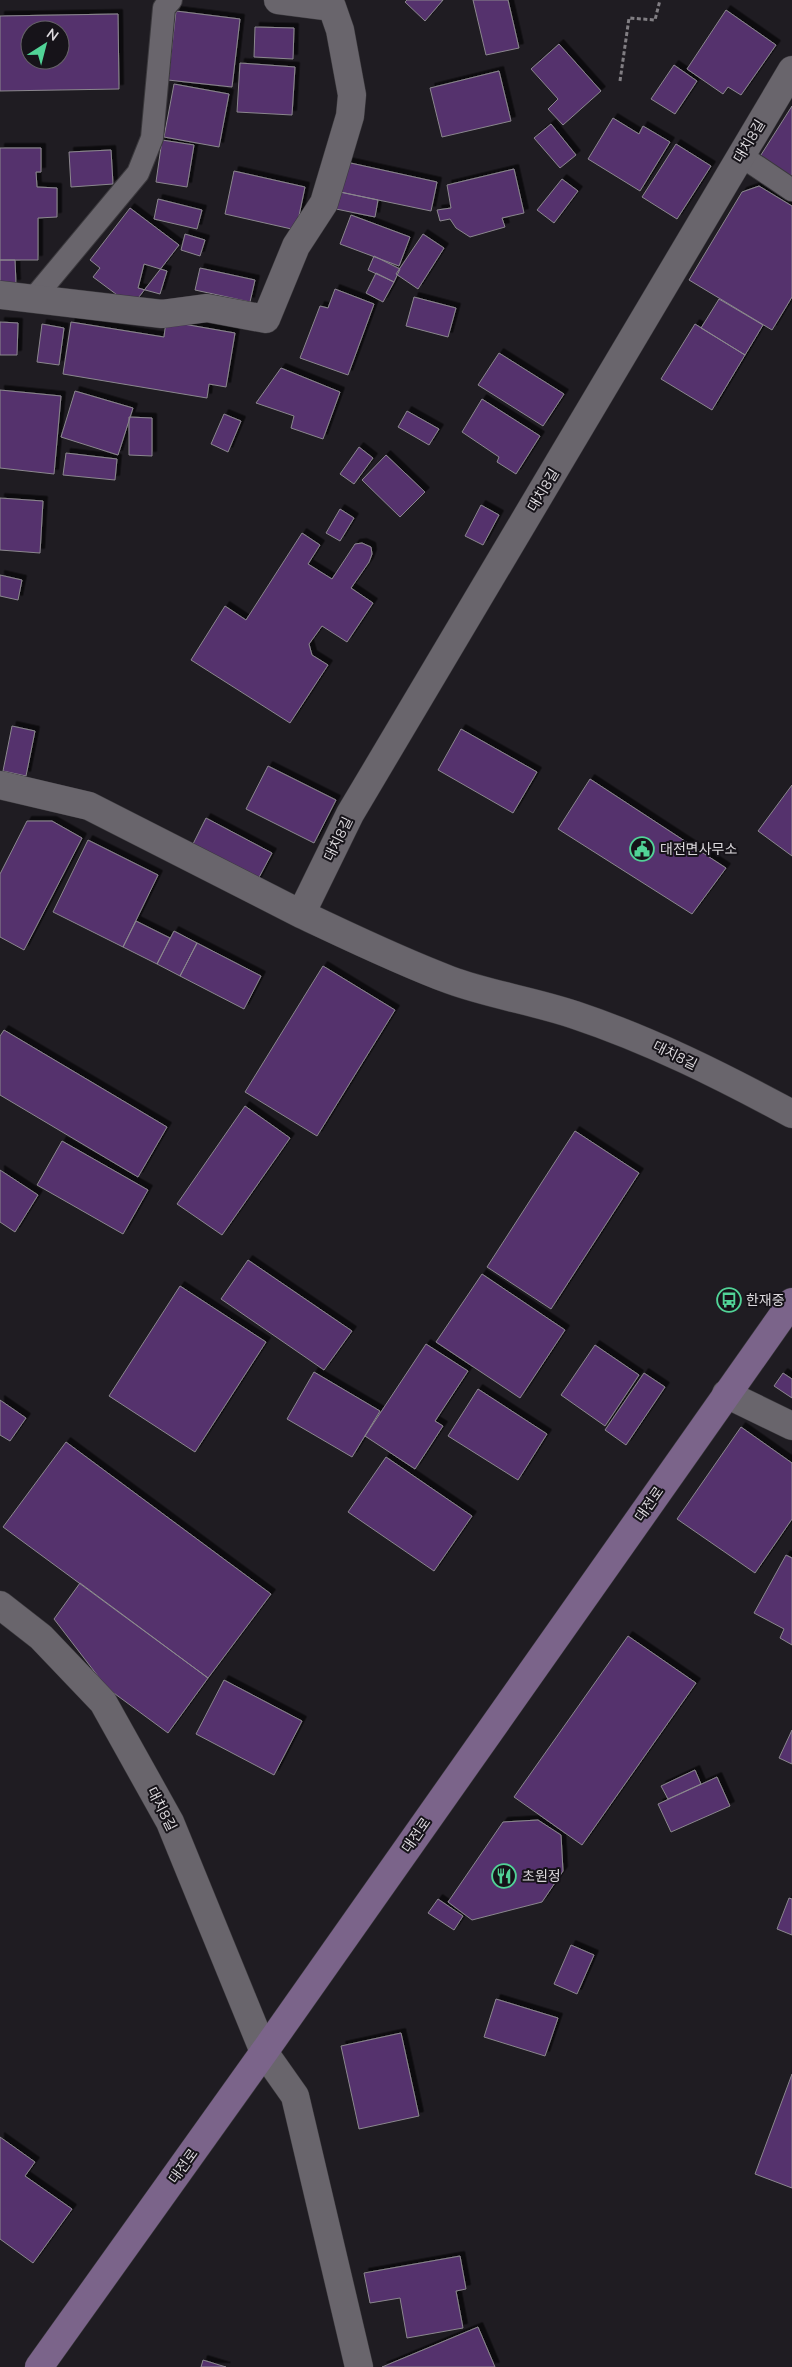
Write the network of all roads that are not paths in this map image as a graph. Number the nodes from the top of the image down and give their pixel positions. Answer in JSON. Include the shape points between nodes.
{"nodes":[{"id":1,"x":171,"y":0,"type":"edge"},
{"id":2,"x":278,"y":0,"type":"edge"},
{"id":3,"x":792,"y":70,"type":"edge"},
{"id":4,"x":740,"y":155,"type":"junction"},
{"id":5,"x":792,"y":190,"type":"edge"},
{"id":6,"x":0,"y":295,"type":"edge"},
{"id":7,"x":34,"y":298,"type":"junction"},
{"id":8,"x":0,"y":785,"type":"edge"},
{"id":9,"x":301,"y":914,"type":"junction"},
{"id":10,"x":792,"y":1114,"type":"edge"},
{"id":11,"x":792,"y":1302,"type":"edge"},
{"id":12,"x":726,"y":1394,"type":"junction"},
{"id":13,"x":792,"y":1426,"type":"edge"},
{"id":14,"x":0,"y":1605,"type":"edge"},
{"id":15,"x":264,"y":2052,"type":"junction"},
{"id":16,"x":39,"y":2367,"type":"edge"},
{"id":17,"x":359,"y":2367,"type":"edge"}],
"edges":[{"from":1,"to":7,"type":"lane","via":[[164,8],[152,138],[138,173]]},
{"from":2,"to":7,"type":"street","via":[[332,6],[352,94],[350,116],[324,203],[296,246],[266,319],[207,308],[162,314]]},
{"from":3,"to":4,"type":"street","name":"대치8길"},
{"from":4,"to":5,"type":"lane"},
{"from":4,"to":9,"type":"street","name":"대치8길","via":[[350,814]]},
{"from":6,"to":7,"type":"street"},
{"from":8,"to":9,"type":"street","name":"대치8길","via":[[89,806]]},
{"from":9,"to":10,"type":"street","name":"대치8길","via":[[452,981],[573,1014],[645,1041]]},
{"from":11,"to":12,"type":"street","name":"대전로"},
{"from":12,"to":13,"type":"street"},
{"from":12,"to":15,"type":"street","name":"대전로"},
{"from":14,"to":15,"type":"street","name":"대치8길","via":[[41,1637],[103,1702],[170,1822]]},
{"from":15,"to":16,"type":"street","name":"대전로"},
{"from":15,"to":17,"type":"street","name":"대치8길","via":[[295,2096]]}]}
